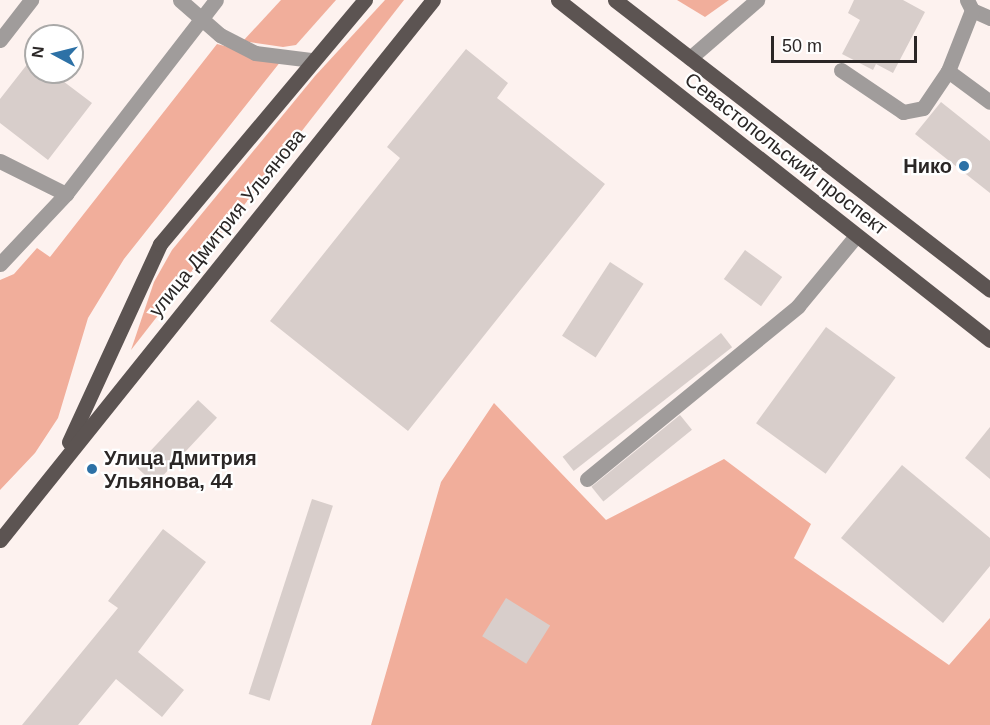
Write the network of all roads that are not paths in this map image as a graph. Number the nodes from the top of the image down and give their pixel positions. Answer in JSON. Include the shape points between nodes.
{"nodes":[{"id":1,"x":31,"y":0,"type":"edge"},
{"id":2,"x":180,"y":0,"type":"edge"},
{"id":3,"x":216,"y":0,"type":"edge"},
{"id":4,"x":365,"y":0,"type":"edge"},
{"id":5,"x":433,"y":0,"type":"edge"},
{"id":6,"x":558,"y":0,"type":"edge"},
{"id":7,"x":615,"y":0,"type":"edge"},
{"id":8,"x":757,"y":0,"type":"edge"},
{"id":9,"x":970,"y":5,"type":"edge"},
{"id":10,"x":201,"y":17,"type":"junction"},
{"id":11,"x":990,"y":18,"type":"edge"},
{"id":12,"x":0,"y":40,"type":"edge"},
{"id":13,"x":690,"y":58,"type":"junction"},
{"id":14,"x":311,"y":60,"type":"junction"},
{"id":15,"x":841,"y":70,"type":"dead end"},
{"id":16,"x":948,"y":71,"type":"junction"},
{"id":17,"x":990,"y":102,"type":"edge"},
{"id":18,"x":0,"y":161,"type":"edge"},
{"id":19,"x":66,"y":194,"type":"junction"},
{"id":20,"x":856,"y":236,"type":"junction"},
{"id":21,"x":0,"y":264,"type":"edge"},
{"id":22,"x":990,"y":290,"type":"edge"},
{"id":23,"x":990,"y":340,"type":"edge"},
{"id":24,"x":53,"y":472,"type":"junction"},
{"id":25,"x":587,"y":479,"type":"dead end"},
{"id":26,"x":0,"y":540,"type":"edge"}],
"edges":[{"from":1,"to":12,"type":"street"},
{"from":2,"to":10,"type":"street"},
{"from":3,"to":10,"type":"street"},
{"from":4,"to":14,"type":"main road","name":"улица Дмитрия Ульянова"},
{"from":5,"to":24,"type":"main road","name":"улица Дмитрия Ульянова"},
{"from":6,"to":20,"type":"main road","name":"Севастопольский проспект"},
{"from":7,"to":13,"type":"main road","name":"Севастопольский проспект"},
{"from":8,"to":13,"type":"street"},
{"from":9,"to":11,"type":"street"},
{"from":9,"to":16,"type":"street"},
{"from":10,"to":14,"type":"street","via":[[220,35],[255,53]]},
{"from":10,"to":19,"type":"street"},
{"from":13,"to":22,"type":"main road","name":"Севастопольский проспект"},
{"from":14,"to":24,"type":"main road","name":"улица Дмитрия Ульянова","via":[[160,244]]},
{"from":15,"to":16,"type":"street","via":[[903,112],[922,108]]},
{"from":16,"to":17,"type":"street"},
{"from":18,"to":19,"type":"street"},
{"from":19,"to":21,"type":"street"},
{"from":20,"to":23,"type":"main road","name":"Севастопольский проспект"},
{"from":20,"to":25,"type":"street","via":[[798,306]]},
{"from":24,"to":26,"type":"main road","name":"улица Дмитрия Ульянова"}]}
